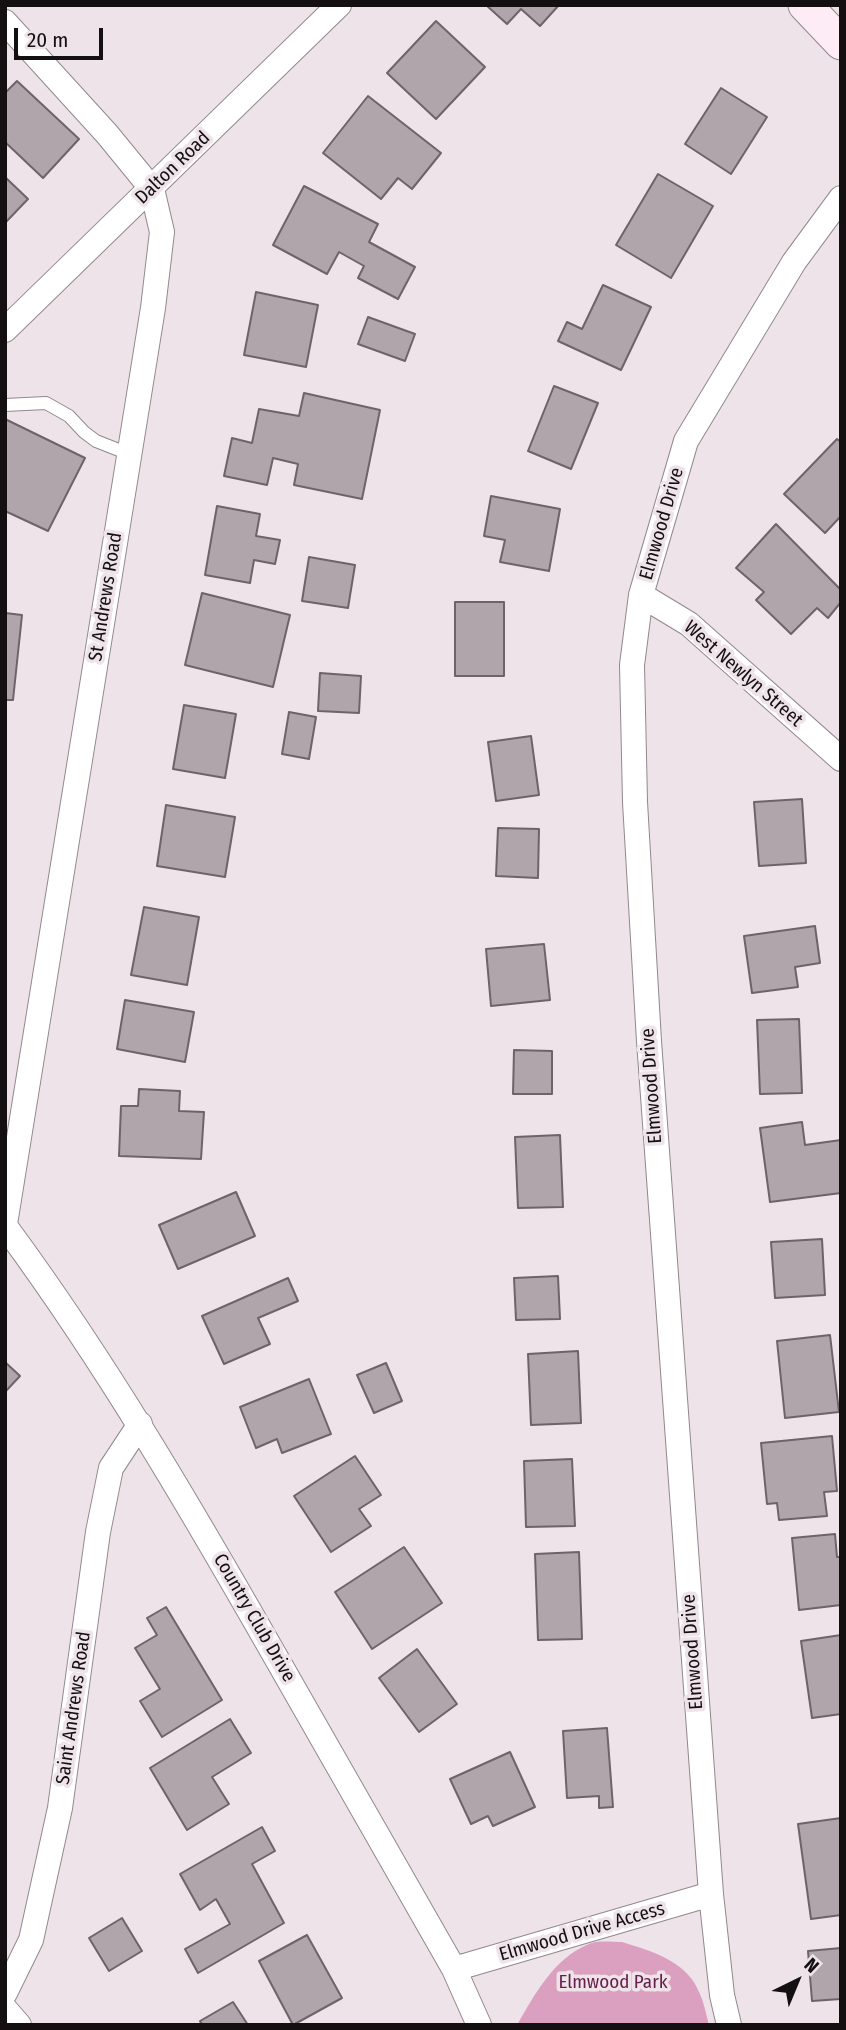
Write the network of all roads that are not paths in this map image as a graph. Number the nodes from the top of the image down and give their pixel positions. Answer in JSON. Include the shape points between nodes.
{"nodes":[{"id":1,"x":339,"y":5,"type":"edge"},
{"id":2,"x":805,"y":5,"type":"edge"},
{"id":3,"x":5,"y":22,"type":"edge"},
{"id":4,"x":841,"y":43,"type":"edge"},
{"id":5,"x":152,"y":189,"type":"junction"},
{"id":6,"x":841,"y":198,"type":"edge"},
{"id":7,"x":5,"y":330,"type":"edge"},
{"id":8,"x":5,"y":405,"type":"edge"},
{"id":9,"x":129,"y":454,"type":"junction"},
{"id":10,"x":641,"y":596,"type":"junction"},
{"id":11,"x":841,"y":759,"type":"edge"},
{"id":12,"x":5,"y":1225,"type":"edge"},
{"id":13,"x":140,"y":1424,"type":"junction"},
{"id":14,"x":711,"y":1894,"type":"junction"},
{"id":15,"x":454,"y":1969,"type":"junction"},
{"id":16,"x":5,"y":1993,"type":"edge"},
{"id":17,"x":5,"y":2009,"type":"edge"},
{"id":18,"x":19,"y":2025,"type":"edge"},
{"id":19,"x":479,"y":2025,"type":"edge"},
{"id":20,"x":729,"y":2025,"type":"edge"}],
"edges":[{"from":1,"to":5,"type":"street","name":"Dalton Road"},
{"from":2,"to":4,"type":"street"},
{"from":3,"to":5,"type":"street","name":"St Andrews Road"},
{"from":5,"to":7,"type":"street","name":"Dalton Road"},
{"from":5,"to":9,"type":"street","name":"St Andrews Road","via":[[162,232]]},
{"from":6,"to":10,"type":"street","name":"Elmwood Drive","via":[[794,262],[686,441]]},
{"from":8,"to":9,"type":"lane","via":[[46,403],[69,416],[96,441]]},
{"from":9,"to":12,"type":"street","name":"St Andrews Road"},
{"from":10,"to":11,"type":"street","name":"West Newlyn Street","via":[[689,624]]},
{"from":10,"to":14,"type":"street","name":"Elmwood Drive","via":[[632,665],[635,802]]},
{"from":12,"to":13,"type":"street","name":"Country Club Drive"},
{"from":13,"to":15,"type":"street","name":"Country Club Drive"},
{"from":13,"to":16,"type":"street","name":"Saint Andrews Road","via":[[111,1468],[60,1808],[31,1940]]},
{"from":14,"to":15,"type":"street","name":"Elmwood Drive Access"},
{"from":14,"to":20,"type":"street","name":"Elmwood Drive"},
{"from":15,"to":19,"type":"street","name":"Country Club Drive"},
{"from":17,"to":18,"type":"street"}]}
